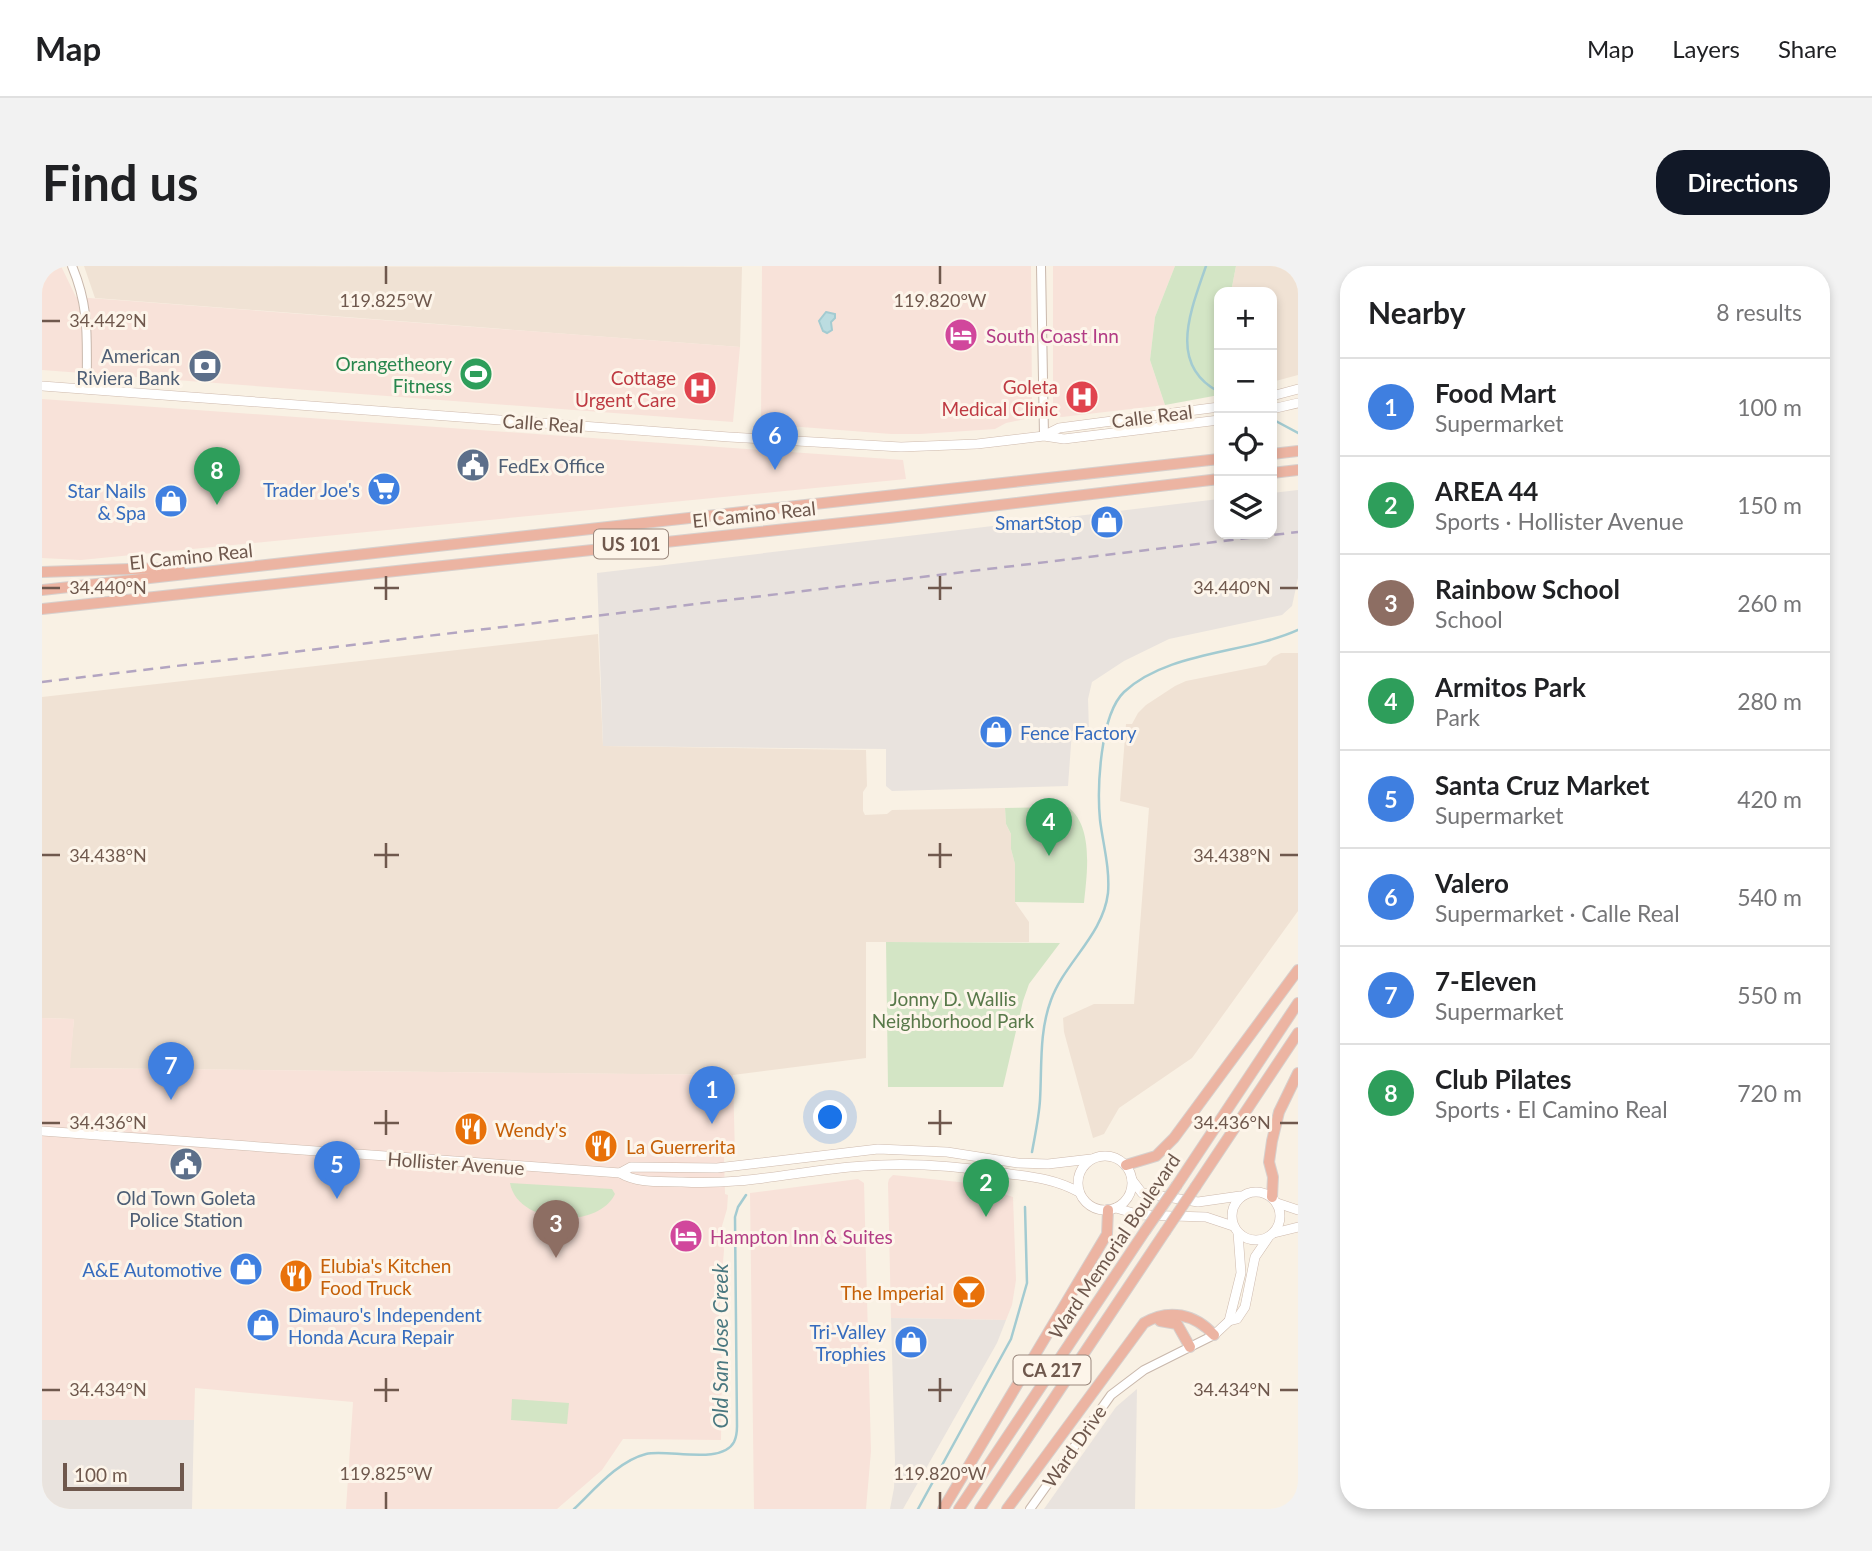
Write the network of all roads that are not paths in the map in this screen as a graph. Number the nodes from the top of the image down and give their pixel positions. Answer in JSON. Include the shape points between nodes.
{"nodes":[{"id":1,"x":72,"y":266,"type":"edge"},
{"id":2,"x":1041,"y":266,"type":"edge"},
{"id":3,"x":42,"y":386,"type":"edge"},
{"id":4,"x":87,"y":389,"type":"junction"},
{"id":5,"x":1298,"y":389,"type":"edge"},
{"id":6,"x":1277,"y":395,"type":"edge"},
{"id":7,"x":1298,"y":402,"type":"edge"},
{"id":8,"x":1214,"y":408,"type":"edge"},
{"id":9,"x":1277,"y":408,"type":"edge"},
{"id":10,"x":1214,"y":421,"type":"edge"},
{"id":11,"x":1044,"y":436,"type":"junction"},
{"id":12,"x":1214,"y":460,"type":"edge"},
{"id":13,"x":1298,"y":470,"type":"edge"},
{"id":14,"x":1277,"y":472,"type":"edge"},
{"id":15,"x":1214,"y":480,"type":"edge"},
{"id":16,"x":42,"y":572,"type":"edge"},
{"id":17,"x":200,"y":573,"type":"junction"},
{"id":18,"x":42,"y":590,"type":"edge"},
{"id":19,"x":42,"y":609,"type":"edge"},
{"id":20,"x":1298,"y":970,"type":"edge"},
{"id":21,"x":1298,"y":1003,"type":"edge"},
{"id":22,"x":1298,"y":1033,"type":"edge"},
{"id":23,"x":1298,"y":1073,"type":"edge"},
{"id":24,"x":42,"y":1131,"type":"edge"},
{"id":25,"x":1091,"y":1159,"type":"junction"},
{"id":26,"x":1126,"y":1165,"type":"junction"},
{"id":27,"x":620,"y":1173,"type":"junction"},
{"id":28,"x":1132,"y":1180,"type":"junction"},
{"id":29,"x":1079,"y":1192,"type":"junction"},
{"id":30,"x":1242,"y":1196,"type":"junction"},
{"id":31,"x":1274,"y":1200,"type":"junction"},
{"id":32,"x":1112,"y":1209,"type":"junction"},
{"id":33,"x":1298,"y":1210,"type":"edge"},
{"id":34,"x":1298,"y":1227,"type":"edge"},
{"id":35,"x":1235,"y":1230,"type":"junction"},
{"id":36,"x":1271,"y":1235,"type":"junction"},
{"id":37,"x":1229,"y":1321,"type":"junction"},
{"id":38,"x":1141,"y":1328,"type":"junction"},
{"id":39,"x":1214,"y":1335,"type":"junction"},
{"id":40,"x":1190,"y":1347,"type":"junction"},
{"id":41,"x":943,"y":1509,"type":"edge"},
{"id":42,"x":959,"y":1509,"type":"edge"},
{"id":43,"x":980,"y":1509,"type":"edge"},
{"id":44,"x":1007,"y":1509,"type":"edge"},
{"id":45,"x":1030,"y":1509,"type":"edge"}],
"edges":[{"from":1,"to":4,"type":"street","via":[[86,312]]},
{"from":2,"to":11,"type":"street"},
{"from":3,"to":4,"type":"main road","name":"Calle Real"},
{"from":4,"to":11,"type":"main road","name":"Calle Real","via":[[901,447]]},
{"from":5,"to":6,"type":"main road"},
{"from":7,"to":9,"type":"main road"},
{"from":8,"to":11,"type":"main road","name":"Calle Real","via":[[1059,428]]},
{"from":10,"to":11,"type":"main road","name":"Calle Real","via":[[1064,439]]},
{"from":12,"to":17,"type":"highway","name":"El Camino Real","number":"US 101"},
{"from":13,"to":14,"type":"highway"},
{"from":15,"to":19,"type":"highway","name":"El Camino Real","number":"US 101"},
{"from":16,"to":17,"type":"highway","via":[[160,568]]},
{"from":17,"to":18,"type":"highway","name":"El Camino Real","number":"US 101"},
{"from":20,"to":26,"type":"highway","via":[[1174,1138],[1156,1156]]},
{"from":21,"to":42,"type":"highway","name":"Ward Memorial Boulevard","number":"CA 217","bridge":true},
{"from":22,"to":43,"type":"highway","name":"Ward Memorial Boulevard","number":"CA 217","bridge":true},
{"from":23,"to":31,"type":"highway","via":[[1279,1112],[1272,1141],[1269,1162]]},
{"from":24,"to":27,"type":"main road","name":"Hollister Avenue"},
{"from":25,"to":26,"type":"main road","via":[[1107,1155]]},
{"from":25,"to":27,"type":"main road","name":"Hollister Avenue","via":[[1018,1163],[947,1152],[877,1149],[717,1168],[631,1167]]},
{"from":25,"to":29,"type":"main road","via":[[1079,1174]]},
{"from":26,"to":28,"type":"main road"},
{"from":27,"to":29,"type":"main road","name":"Hollister Avenue","via":[[630,1179],[719,1183],[852,1167],[963,1167],[1046,1178]]},
{"from":28,"to":30,"type":"main road","via":[[1142,1193],[1198,1202]]},
{"from":28,"to":32,"type":"main road","via":[[1129,1196]]},
{"from":29,"to":32,"type":"main road","via":[[1091,1206]]},
{"from":30,"to":31,"type":"main road","via":[[1257,1191]]},
{"from":30,"to":35,"type":"main road","via":[[1232,1209]]},
{"from":31,"to":33,"type":"main road"},
{"from":31,"to":36,"type":"main road","via":[[1280,1218]]},
{"from":32,"to":35,"type":"main road","via":[[1140,1215],[1206,1217]]},
{"from":32,"to":41,"type":"highway","via":[[1107,1234]]},
{"from":34,"to":36,"type":"main road"},
{"from":35,"to":36,"type":"main road","via":[[1253,1241]]},
{"from":35,"to":37,"type":"main road","via":[[1241,1273]]},
{"from":36,"to":37,"type":"main road","name":"Ward Drive","via":[[1255,1257],[1245,1307],[1237,1319]]},
{"from":37,"to":39,"type":"main road","name":"Ward Drive"},
{"from":38,"to":39,"type":"highway","via":[[1152,1318],[1174,1314],[1195,1320]]},
{"from":38,"to":40,"type":"highway","via":[[1163,1321],[1177,1324]]},
{"from":38,"to":44,"type":"highway"},
{"from":39,"to":40,"type":"street","name":"Ward Drive"},
{"from":40,"to":45,"type":"street","name":"Ward Drive","via":[[1144,1370],[1111,1395]]}]}
